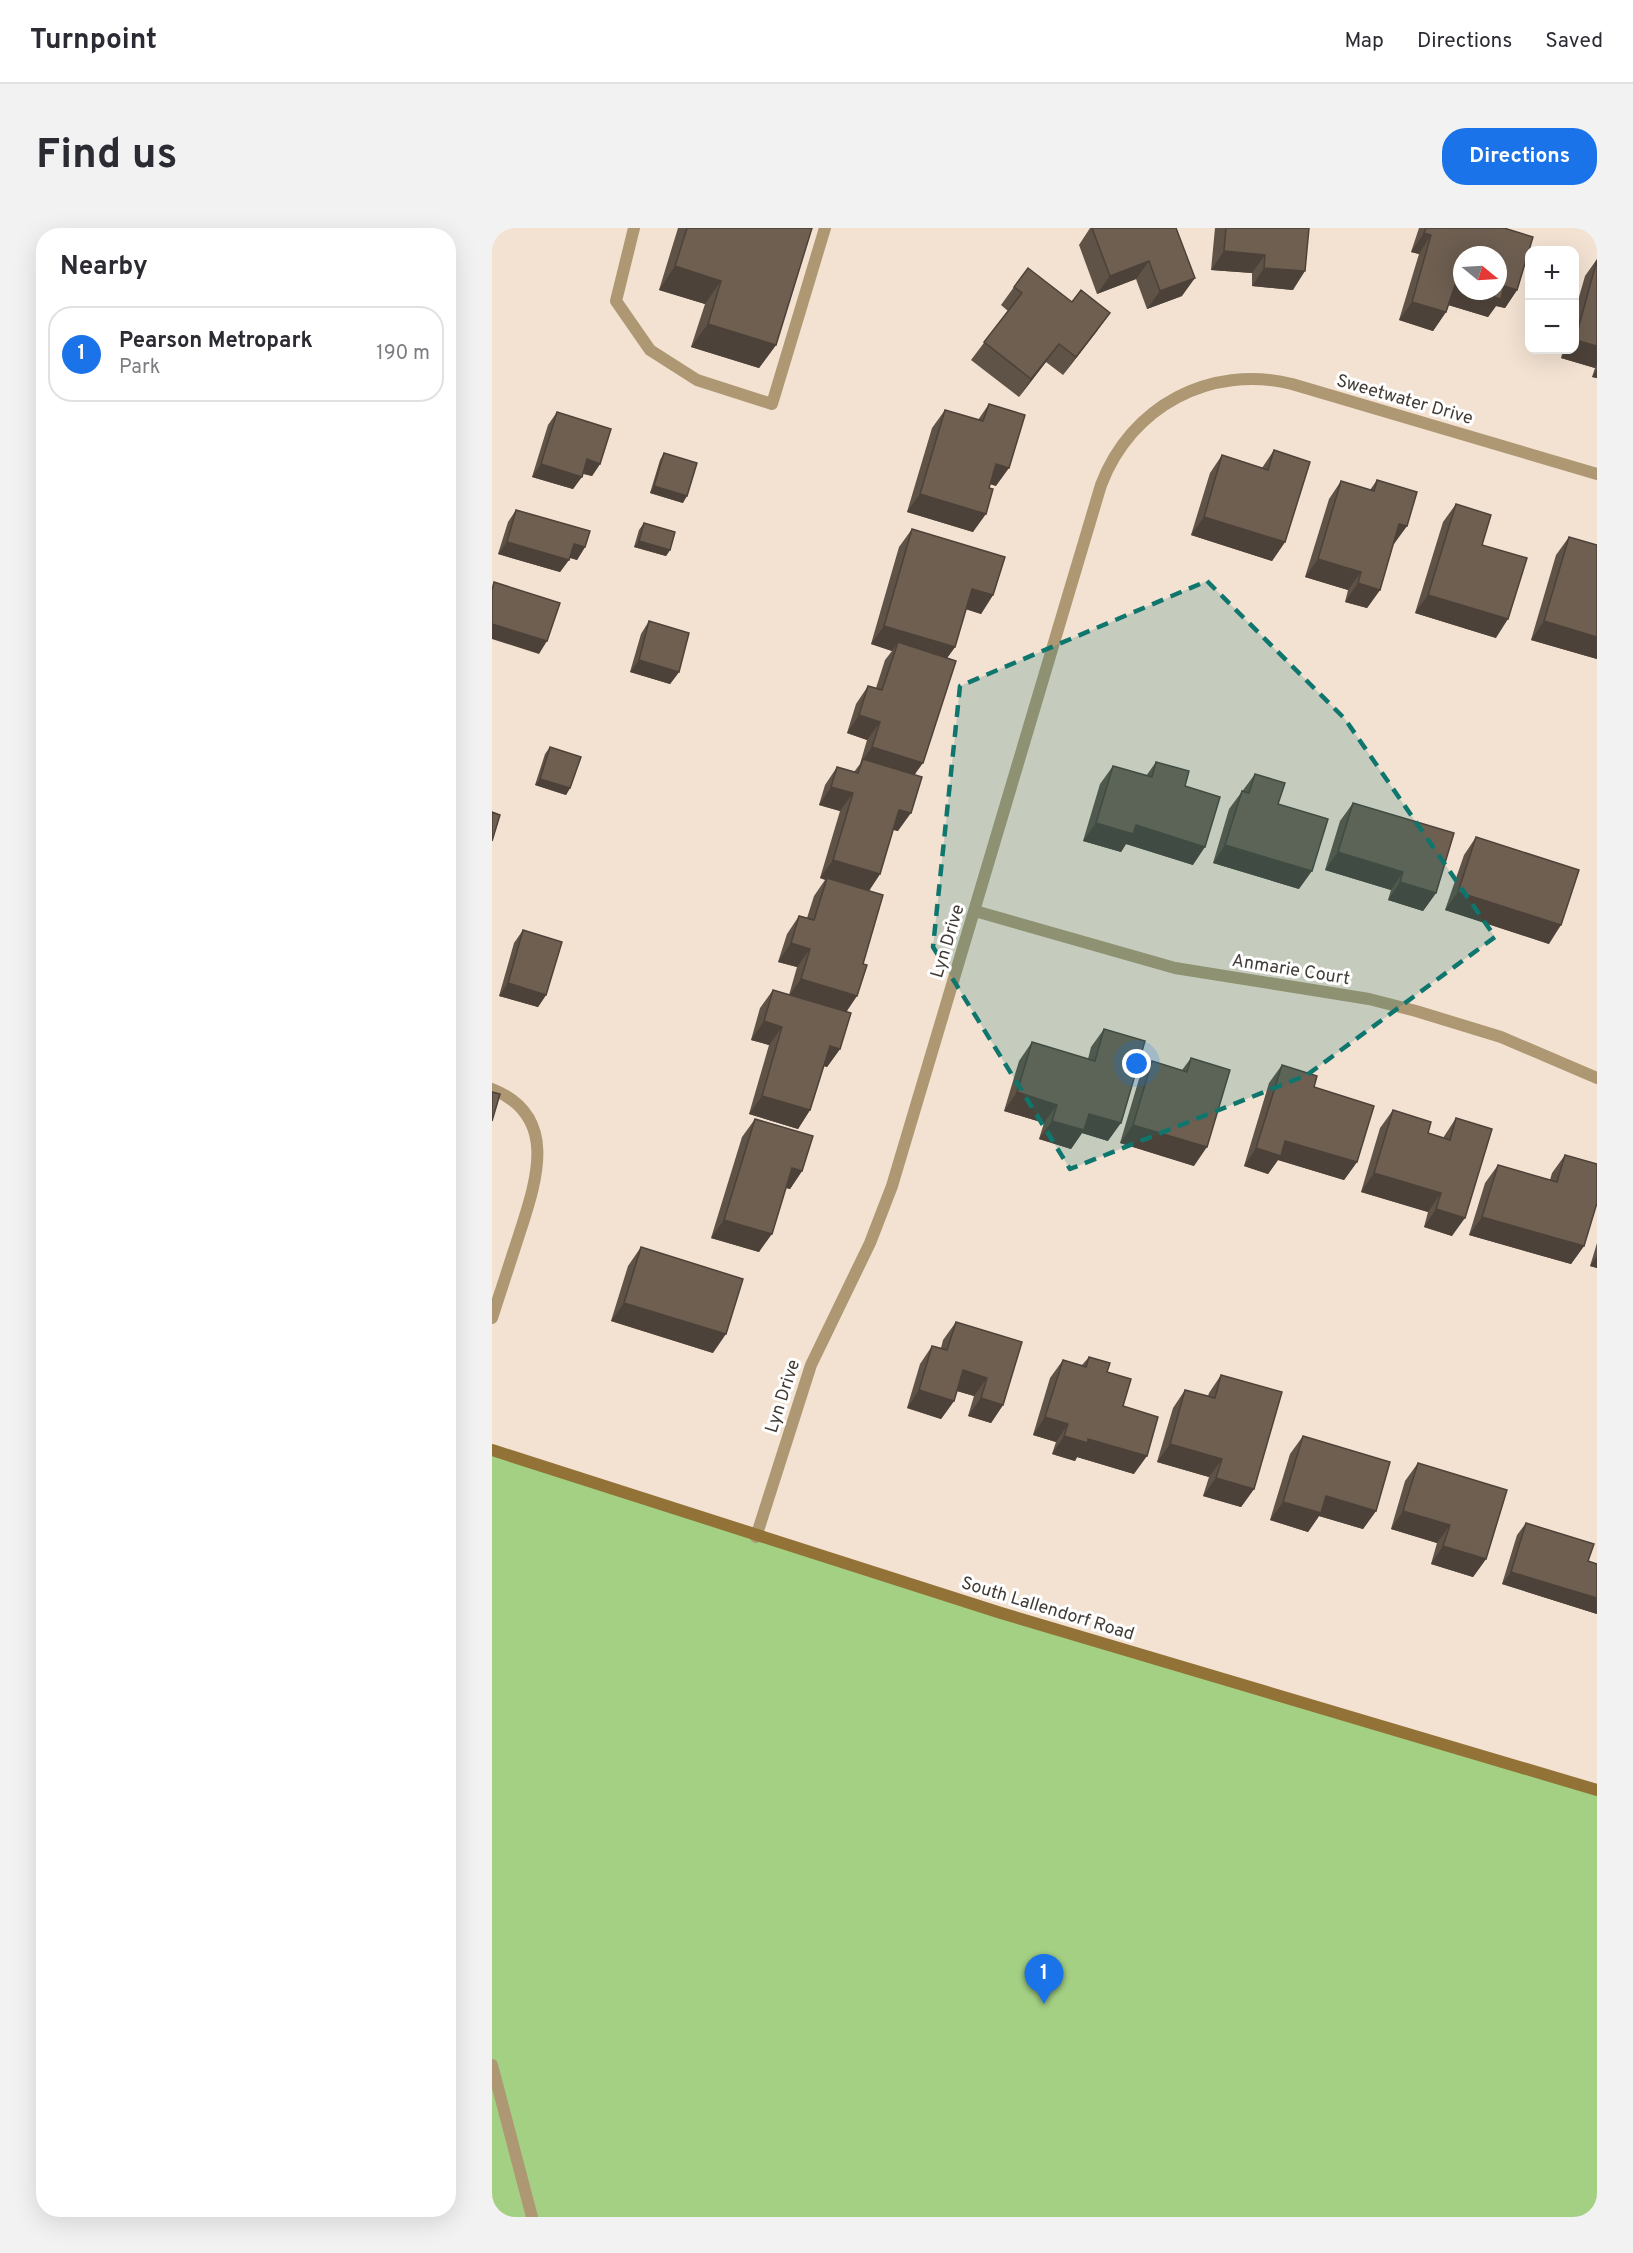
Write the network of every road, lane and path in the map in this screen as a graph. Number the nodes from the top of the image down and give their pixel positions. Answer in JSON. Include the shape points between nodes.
{"nodes":[{"id":1,"x":634,"y":228,"type":"edge"},
{"id":2,"x":825,"y":228,"type":"edge"},
{"id":3,"x":1200,"y":385,"type":"joint"},
{"id":4,"x":1597,"y":474,"type":"edge"},
{"id":5,"x":975,"y":911,"type":"junction"},
{"id":6,"x":1597,"y":1078,"type":"edge"},
{"id":7,"x":492,"y":1089,"type":"edge"},
{"id":8,"x":492,"y":1318,"type":"edge"},
{"id":9,"x":492,"y":1450,"type":"edge"},
{"id":10,"x":756,"y":1537,"type":"junction"},
{"id":11,"x":1597,"y":1790,"type":"edge"},
{"id":12,"x":492,"y":2065,"type":"edge"},
{"id":13,"x":532,"y":2217,"type":"edge"}],
"edges":[{"from":1,"to":2,"type":"street","via":[[616,301],[650,350],[697,380],[772,404]]},
{"from":3,"to":4,"type":"street","name":"Sweetwater Drive","via":[[1237,378],[1275,380]]},
{"from":3,"to":5,"type":"street","name":"Lyn Drive","via":[[1150,413],[1108,465]]},
{"from":5,"to":6,"type":"street","name":"Anmarie Court","via":[[1175,968],[1369,999],[1416,1011],[1501,1037]]},
{"from":5,"to":10,"type":"street","name":"Lyn Drive","via":[[892,1186],[870,1243],[811,1365]]},
{"from":7,"to":8,"type":"street","via":[[519,1104],[530,1119],[536,1135],[538,1164],[534,1188]]},
{"from":9,"to":10,"type":"street","name":"South Lallendorf Road"},
{"from":10,"to":11,"type":"street","name":"South Lallendorf Road"},
{"from":12,"to":13,"type":"street"}]}
